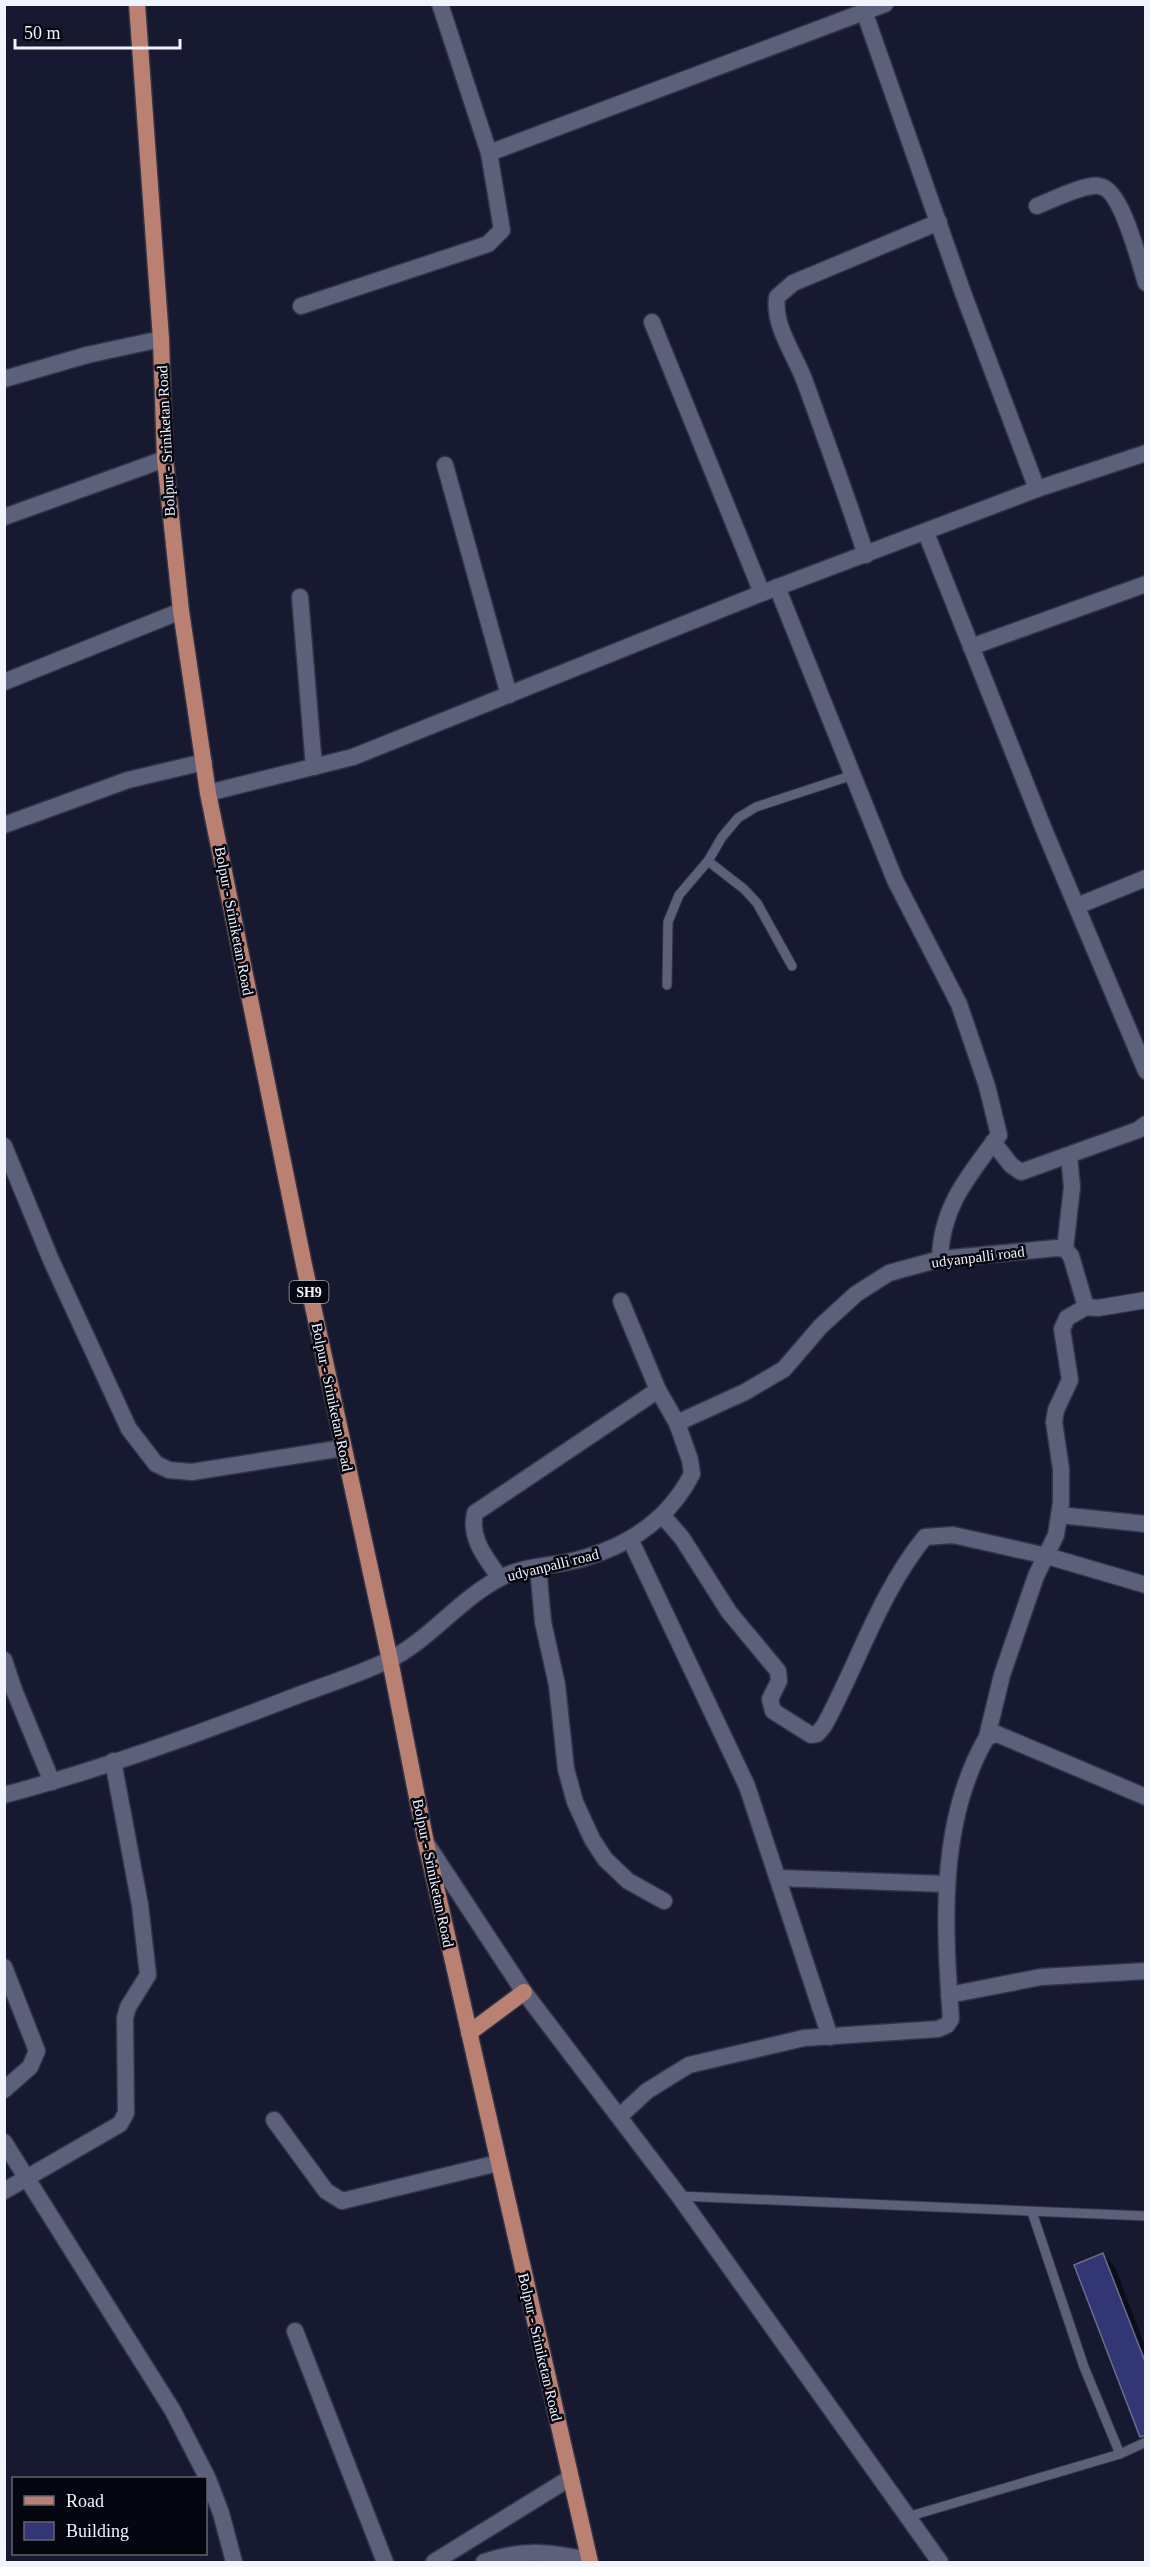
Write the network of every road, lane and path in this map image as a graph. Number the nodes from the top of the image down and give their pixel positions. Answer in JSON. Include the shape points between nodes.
{"nodes":[{"id":1,"x":136,"y":4,"type":"edge"},
{"id":2,"x":440,"y":4,"type":"edge"},
{"id":3,"x":885,"y":4,"type":"edge"},
{"id":4,"x":864,"y":11,"type":"junction"},
{"id":5,"x":489,"y":153,"type":"junction"},
{"id":6,"x":1036,"y":206,"type":"dead end"},
{"id":7,"x":939,"y":222,"type":"junction"},
{"id":8,"x":1146,"y":283,"type":"edge"},
{"id":9,"x":301,"y":306,"type":"dead end"},
{"id":10,"x":652,"y":322,"type":"dead end"},
{"id":11,"x":161,"y":339,"type":"junction"},
{"id":12,"x":4,"y":379,"type":"edge"},
{"id":13,"x":1146,"y":453,"type":"edge"},
{"id":14,"x":165,"y":459,"type":"junction"},
{"id":15,"x":445,"y":465,"type":"dead end"},
{"id":16,"x":1037,"y":489,"type":"junction"},
{"id":17,"x":4,"y":517,"type":"edge"},
{"id":18,"x":926,"y":532,"type":"junction"},
{"id":19,"x":866,"y":555,"type":"junction"},
{"id":20,"x":1146,"y":584,"type":"edge"},
{"id":21,"x":769,"y":590,"type":"junction"},
{"id":22,"x":300,"y":597,"type":"dead end"},
{"id":23,"x":181,"y":611,"type":"junction"},
{"id":24,"x":971,"y":646,"type":"junction"},
{"id":25,"x":4,"y":682,"type":"edge"},
{"id":26,"x":509,"y":695,"type":"junction"},
{"id":27,"x":204,"y":762,"type":"junction"},
{"id":28,"x":314,"y":767,"type":"junction"},
{"id":29,"x":854,"y":776,"type":"junction"},
{"id":30,"x":208,"y":794,"type":"junction"},
{"id":31,"x":4,"y":825,"type":"edge"},
{"id":32,"x":708,"y":861,"type":"junction"},
{"id":33,"x":1146,"y":878,"type":"edge"},
{"id":34,"x":1077,"y":906,"type":"junction"},
{"id":35,"x":792,"y":966,"type":"dead end"},
{"id":36,"x":667,"y":985,"type":"dead end"},
{"id":37,"x":1146,"y":1071,"type":"edge"},
{"id":38,"x":1146,"y":1124,"type":"edge"},
{"id":39,"x":993,"y":1142,"type":"junction"},
{"id":40,"x":4,"y":1146,"type":"edge"},
{"id":41,"x":1069,"y":1156,"type":"junction"},
{"id":42,"x":1065,"y":1249,"type":"junction"},
{"id":43,"x":940,"y":1259,"type":"junction"},
{"id":44,"x":1146,"y":1300,"type":"edge"},
{"id":45,"x":621,"y":1301,"type":"dead end"},
{"id":46,"x":1086,"y":1307,"type":"junction"},
{"id":47,"x":658,"y":1390,"type":"junction"},
{"id":48,"x":677,"y":1423,"type":"junction"},
{"id":49,"x":343,"y":1448,"type":"junction"},
{"id":50,"x":662,"y":1515,"type":"junction"},
{"id":51,"x":1059,"y":1515,"type":"junction"},
{"id":52,"x":1146,"y":1524,"type":"edge"},
{"id":53,"x":630,"y":1539,"type":"junction"},
{"id":54,"x":1047,"y":1556,"type":"junction"},
{"id":55,"x":538,"y":1567,"type":"junction"},
{"id":56,"x":500,"y":1578,"type":"junction"},
{"id":57,"x":1146,"y":1585,"type":"edge"},
{"id":58,"x":4,"y":1660,"type":"edge"},
{"id":59,"x":390,"y":1660,"type":"junction"},
{"id":60,"x":987,"y":1737,"type":"junction"},
{"id":61,"x":113,"y":1761,"type":"junction"},
{"id":62,"x":52,"y":1782,"type":"junction"},
{"id":63,"x":4,"y":1795,"type":"edge"},
{"id":64,"x":1146,"y":1797,"type":"edge"},
{"id":65,"x":426,"y":1843,"type":"junction"},
{"id":66,"x":779,"y":1878,"type":"junction"},
{"id":67,"x":945,"y":1884,"type":"junction"},
{"id":68,"x":664,"y":1901,"type":"dead end"},
{"id":69,"x":4,"y":1967,"type":"edge"},
{"id":70,"x":1146,"y":1971,"type":"edge"},
{"id":71,"x":524,"y":1992,"type":"junction"},
{"id":72,"x":949,"y":1995,"type":"junction"},
{"id":73,"x":469,"y":2033,"type":"junction"},
{"id":74,"x":830,"y":2037,"type":"junction"},
{"id":75,"x":4,"y":2090,"type":"edge"},
{"id":76,"x":620,"y":2116,"type":"junction"},
{"id":77,"x":274,"y":2120,"type":"dead end"},
{"id":78,"x":4,"y":2142,"type":"edge"},
{"id":79,"x":498,"y":2163,"type":"junction"},
{"id":80,"x":28,"y":2178,"type":"junction"},
{"id":81,"x":4,"y":2191,"type":"edge"},
{"id":82,"x":678,"y":2196,"type":"junction"},
{"id":83,"x":1032,"y":2212,"type":"junction"},
{"id":84,"x":1146,"y":2216,"type":"edge"},
{"id":85,"x":295,"y":2331,"type":"dead end"},
{"id":86,"x":1146,"y":2442,"type":"edge"},
{"id":87,"x":1120,"y":2454,"type":"junction"},
{"id":88,"x":207,"y":2477,"type":"edge"},
{"id":89,"x":207,"y":2477,"type":"edge"},
{"id":90,"x":570,"y":2478,"type":"junction"},
{"id":91,"x":907,"y":2517,"type":"junction"},
{"id":92,"x":589,"y":2561,"type":"edge"},
{"id":93,"x":234,"y":2562,"type":"edge"},
{"id":94,"x":385,"y":2562,"type":"edge"},
{"id":95,"x":434,"y":2562,"type":"edge"},
{"id":96,"x":484,"y":2562,"type":"edge"},
{"id":97,"x":940,"y":2562,"type":"edge"}],
"edges":[{"from":1,"to":11,"type":"main road","name":"Bolpur - Sriniketan Road","number":"SH9"},
{"from":2,"to":5,"type":"street"},
{"from":3,"to":4,"type":"street"},
{"from":4,"to":5,"type":"street"},
{"from":4,"to":7,"type":"street"},
{"from":5,"to":9,"type":"street","via":[[502,230],[488,244]]},
{"from":6,"to":8,"type":"street","via":[[1098,185],[1109,189],[1118,201]]},
{"from":7,"to":16,"type":"street"},
{"from":7,"to":19,"type":"street","via":[[793,283],[777,297],[775,311],[780,327],[805,381]]},
{"from":10,"to":21,"type":"street"},
{"from":11,"to":12,"type":"street"},
{"from":11,"to":14,"type":"main road","name":"Bolpur - Sriniketan Road","number":"SH9"},
{"from":13,"to":16,"type":"street"},
{"from":14,"to":17,"type":"street"},
{"from":14,"to":23,"type":"main road","name":"Bolpur - Sriniketan Road","number":"SH9"},
{"from":15,"to":26,"type":"street"},
{"from":16,"to":18,"type":"street"},
{"from":18,"to":19,"type":"street"},
{"from":18,"to":24,"type":"street"},
{"from":19,"to":21,"type":"street"},
{"from":20,"to":24,"type":"street"},
{"from":21,"to":26,"type":"street"},
{"from":21,"to":29,"type":"street"},
{"from":22,"to":28,"type":"street"},
{"from":23,"to":25,"type":"street"},
{"from":23,"to":27,"type":"main road","name":"Bolpur - Sriniketan Road","number":"SH9"},
{"from":24,"to":34,"type":"street"},
{"from":26,"to":28,"type":"street","via":[[353,757]]},
{"from":27,"to":30,"type":"main road","name":"Bolpur - Sriniketan Road","number":"SH9"},
{"from":27,"to":31,"type":"street","via":[[128,780]]},
{"from":28,"to":30,"type":"street"},
{"from":29,"to":32,"type":"lane","via":[[756,807],[738,818]]},
{"from":29,"to":39,"type":"street","via":[[895,880],[959,1004],[993,1110],[999,1135]]},
{"from":30,"to":49,"type":"main road","name":"Bolpur - Sriniketan Road","number":"SH9"},
{"from":32,"to":35,"type":"lane","via":[[758,903]]},
{"from":32,"to":36,"type":"lane","via":[[679,895],[668,922]]},
{"from":33,"to":34,"type":"street"},
{"from":34,"to":37,"type":"street"},
{"from":38,"to":41,"type":"street"},
{"from":39,"to":41,"type":"street","via":[[1021,1172]]},
{"from":39,"to":43,"type":"street","via":[[955,1195],[941,1236]]},
{"from":40,"to":49,"type":"street","via":[[51,1260],[129,1429],[156,1464],[169,1470],[192,1472]]},
{"from":41,"to":42,"type":"street","via":[[1072,1187]]},
{"from":42,"to":43,"type":"street","name":"udyanpalli road"},
{"from":42,"to":46,"type":"street","via":[[1071,1256]]},
{"from":43,"to":48,"type":"street","name":"udyanpalli road","via":[[890,1273],[856,1294],[820,1326],[784,1369]]},
{"from":44,"to":46,"type":"street"},
{"from":45,"to":47,"type":"street","name":"udyanpalli road"},
{"from":46,"to":51,"type":"street","via":[[1067,1318],[1062,1329],[1070,1380],[1054,1422],[1061,1469]]},
{"from":47,"to":48,"type":"street","name":"udyanpalli road"},
{"from":47,"to":56,"type":"street","via":[[475,1513],[475,1537]]},
{"from":48,"to":50,"type":"street","name":"udyanpalli road","via":[[692,1474]]},
{"from":49,"to":59,"type":"main road","name":"Bolpur - Sriniketan Road","number":"SH9"},
{"from":50,"to":53,"type":"street","name":"udyanpalli road"},
{"from":50,"to":54,"type":"street","via":[[682,1538],[729,1612],[778,1671],[779,1681],[770,1699],[773,1711],[811,1735],[820,1731],[827,1720],[889,1593],[925,1537],[954,1535]]},
{"from":51,"to":52,"type":"street"},
{"from":51,"to":54,"type":"street"},
{"from":53,"to":55,"type":"street","name":"udyanpalli road","via":[[587,1558]]},
{"from":53,"to":66,"type":"street","via":[[727,1738]]},
{"from":54,"to":57,"type":"street"},
{"from":54,"to":60,"type":"street","via":[[1036,1576],[1002,1675]]},
{"from":55,"to":56,"type":"street","name":"udyanpalli road"},
{"from":55,"to":68,"type":"street","via":[[566,1769],[575,1802],[605,1859],[628,1881]]},
{"from":56,"to":59,"type":"street","name":"udyanpalli road","via":[[434,1631]]},
{"from":58,"to":62,"type":"street"},
{"from":59,"to":61,"type":"street","name":"udyanpalli road","via":[[222,1725]]},
{"from":59,"to":65,"type":"main road","name":"Bolpur - Sriniketan Road","number":"SH9"},
{"from":60,"to":64,"type":"street","via":[[997,1734]]},
{"from":60,"to":67,"type":"street","via":[[962,1795]]},
{"from":61,"to":62,"type":"street","name":"udyanpalli road"},
{"from":61,"to":80,"type":"street","via":[[140,1905],[148,1975],[125,2018],[126,2113],[120,2124]]},
{"from":62,"to":63,"type":"street","name":"udyanpalli road"},
{"from":65,"to":71,"type":"street"},
{"from":65,"to":73,"type":"main road","name":"Bolpur - Sriniketan Road","number":"SH9"},
{"from":66,"to":67,"type":"street"},
{"from":66,"to":74,"type":"street"},
{"from":67,"to":72,"type":"street"},
{"from":69,"to":75,"type":"street","via":[[37,2051],[30,2067]]},
{"from":70,"to":72,"type":"street","via":[[1041,1977]]},
{"from":71,"to":73,"type":"main road"},
{"from":71,"to":76,"type":"street"},
{"from":72,"to":74,"type":"street","via":[[951,2019],[938,2029]]},
{"from":73,"to":79,"type":"main road","name":"Bolpur - Sriniketan Road","number":"SH9"},
{"from":74,"to":76,"type":"street","via":[[804,2038],[689,2065],[647,2091]]},
{"from":76,"to":82,"type":"street"},
{"from":77,"to":79,"type":"street","via":[[326,2191],[342,2201]]},
{"from":78,"to":80,"type":"street"},
{"from":79,"to":90,"type":"main road","name":"Bolpur - Sriniketan Road","number":"SH9"},
{"from":80,"to":81,"type":"street"},
{"from":80,"to":89,"type":"street","via":[[173,2411]]},
{"from":82,"to":83,"type":"lane"},
{"from":82,"to":91,"type":"street"},
{"from":83,"to":84,"type":"lane"},
{"from":83,"to":87,"type":"lane","via":[[1084,2367]]},
{"from":85,"to":94,"type":"street"},
{"from":86,"to":87,"type":"lane"},
{"from":87,"to":91,"type":"lane"},
{"from":88,"to":93,"type":"street"},
{"from":90,"to":92,"type":"main road","name":"Bolpur - Sriniketan Road","number":"SH9"},
{"from":90,"to":95,"type":"street"},
{"from":91,"to":97,"type":"street"},
{"from":92,"to":96,"type":"street","via":[[526,2551]]}]}
